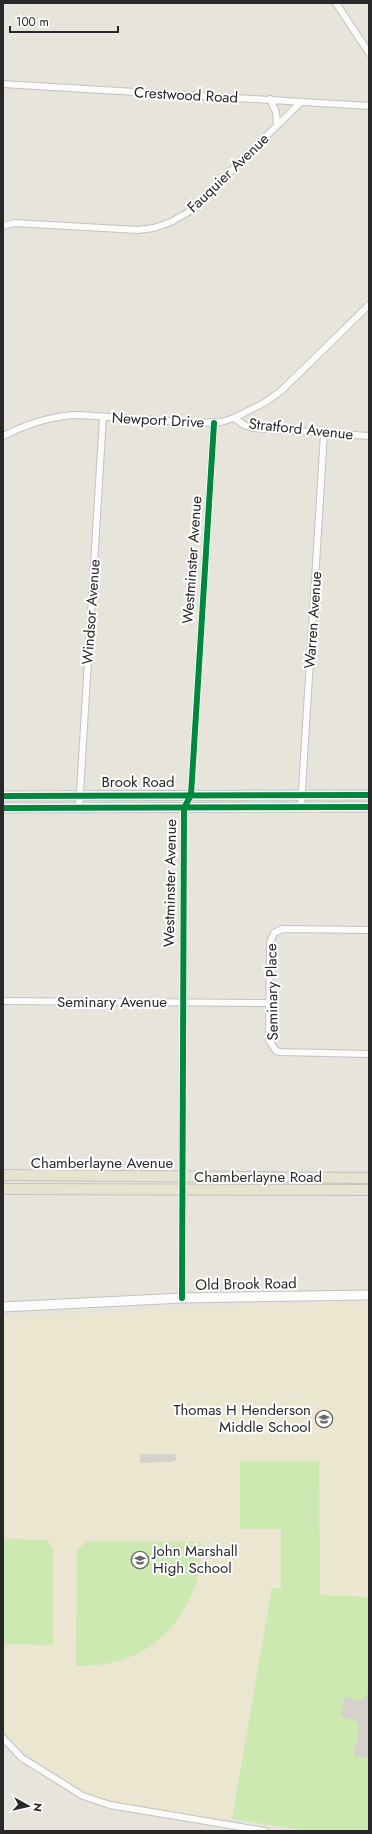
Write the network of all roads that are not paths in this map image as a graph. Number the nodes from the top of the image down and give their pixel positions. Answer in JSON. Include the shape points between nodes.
{"nodes":[{"id":1,"x":336,"y":3,"type":"edge"},
{"id":2,"x":368,"y":50,"type":"edge"},
{"id":3,"x":3,"y":84,"type":"edge"},
{"id":4,"x":270,"y":99,"type":"junction"},
{"id":5,"x":301,"y":102,"type":"junction"},
{"id":6,"x":369,"y":106,"type":"edge"},
{"id":7,"x":277,"y":125,"type":"junction"},
{"id":8,"x":3,"y":226,"type":"edge"},
{"id":9,"x":369,"y":305,"type":"edge"},
{"id":10,"x":103,"y":417,"type":"junction"},
{"id":11,"x":234,"y":418,"type":"junction"},
{"id":12,"x":214,"y":423,"type":"junction"},
{"id":13,"x":324,"y":433,"type":"junction"},
{"id":14,"x":3,"y":436,"type":"edge"},
{"id":15,"x":369,"y":436,"type":"edge"},
{"id":16,"x":369,"y":794,"type":"edge"},
{"id":17,"x":191,"y":795,"type":"junction"},
{"id":18,"x":302,"y":795,"type":"junction"},
{"id":19,"x":3,"y":796,"type":"edge"},
{"id":20,"x":80,"y":796,"type":"junction"},
{"id":21,"x":301,"y":807,"type":"junction"},
{"id":22,"x":369,"y":807,"type":"edge"},
{"id":23,"x":3,"y":808,"type":"edge"},
{"id":24,"x":80,"y":808,"type":"junction"},
{"id":25,"x":184,"y":808,"type":"junction"},
{"id":26,"x":369,"y":930,"type":"edge"},
{"id":27,"x":3,"y":1001,"type":"edge"},
{"id":28,"x":183,"y":1002,"type":"junction"},
{"id":29,"x":269,"y":1003,"type":"junction"},
{"id":30,"x":369,"y":1054,"type":"edge"},
{"id":31,"x":3,"y":1175,"type":"edge"},
{"id":32,"x":182,"y":1177,"type":"junction"},
{"id":33,"x":369,"y":1178,"type":"edge"},
{"id":34,"x":3,"y":1189,"type":"edge"},
{"id":35,"x":182,"y":1190,"type":"junction"},
{"id":36,"x":369,"y":1190,"type":"edge"},
{"id":37,"x":369,"y":1295,"type":"edge"},
{"id":38,"x":182,"y":1298,"type":"junction"},
{"id":39,"x":3,"y":1307,"type":"edge"},
{"id":40,"x":3,"y":1738,"type":"edge"},
{"id":41,"x":265,"y":1831,"type":"edge"}],
"edges":[{"from":1,"to":2,"type":"street"},
{"from":3,"to":4,"type":"street","name":"Crestwood Road"},
{"from":4,"to":5,"type":"street","name":"Crestwood Road"},
{"from":4,"to":7,"type":"street","via":[[276,112]]},
{"from":5,"to":6,"type":"street","name":"Crestwood Road"},
{"from":5,"to":7,"type":"street","name":"Fauquier Avenue"},
{"from":7,"to":8,"type":"street","name":"Fauquier Avenue","via":[[195,207],[178,219],[163,225],[138,230],[14,223]]},
{"from":9,"to":11,"type":"street","name":"Newport Drive","via":[[281,391]]},
{"from":10,"to":12,"type":"street","name":"Newport Drive"},
{"from":10,"to":14,"type":"street","name":"Newport Drive","via":[[57,417]]},
{"from":10,"to":20,"type":"street","name":"Windsor Avenue"},
{"from":11,"to":12,"type":"street","name":"Newport Drive"},
{"from":11,"to":13,"type":"street","name":"Stratford Avenue","via":[[248,427]]},
{"from":12,"to":17,"type":"street","name":"Westminster Avenue"},
{"from":13,"to":15,"type":"street","name":"Stratford Avenue"},
{"from":13,"to":18,"type":"street","name":"Warren Avenue"},
{"from":16,"to":18,"type":"main road","name":"Brook Road"},
{"from":17,"to":18,"type":"main road","name":"Brook Road"},
{"from":17,"to":20,"type":"main road","name":"Brook Road"},
{"from":17,"to":25,"type":"street","name":"Westminster Avenue"},
{"from":18,"to":21,"type":"street","name":"Warren Avenue"},
{"from":19,"to":20,"type":"main road","name":"Brook Road"},
{"from":20,"to":24,"type":"street","name":"Windsor Avenue"},
{"from":21,"to":22,"type":"main road","name":"Brook Road"},
{"from":21,"to":25,"type":"main road","name":"Brook Road"},
{"from":23,"to":24,"type":"main road","name":"Brook Road"},
{"from":24,"to":25,"type":"main road","name":"Brook Road"},
{"from":25,"to":28,"type":"street","name":"Westminster Avenue"},
{"from":26,"to":29,"type":"street","name":"Seminary Place","via":[[289,929],[278,931],[271,936]]},
{"from":27,"to":28,"type":"street","name":"Seminary Avenue"},
{"from":28,"to":29,"type":"street","name":"Seminary Avenue"},
{"from":28,"to":32,"type":"street","name":"Westminster Avenue"},
{"from":29,"to":30,"type":"street","name":"Seminary Place","via":[[269,1040],[273,1048],[280,1052]]},
{"from":31,"to":32,"type":"main road","name":"Chamberlayne Avenue"},
{"from":32,"to":33,"type":"main road","name":"Chamberlayne Avenue"},
{"from":32,"to":35,"type":"street","name":"Westminster Avenue"},
{"from":34,"to":35,"type":"main road","name":"Chamberlayne Road"},
{"from":35,"to":36,"type":"main road","name":"Chamberlayne Road"},
{"from":35,"to":38,"type":"street","name":"Westminster Avenue"},
{"from":37,"to":38,"type":"main road","name":"Old Brook Road"},
{"from":38,"to":39,"type":"main road","name":"Old Brook Road"},
{"from":40,"to":41,"type":"street","via":[[22,1758],[83,1796],[110,1804]]}]}
